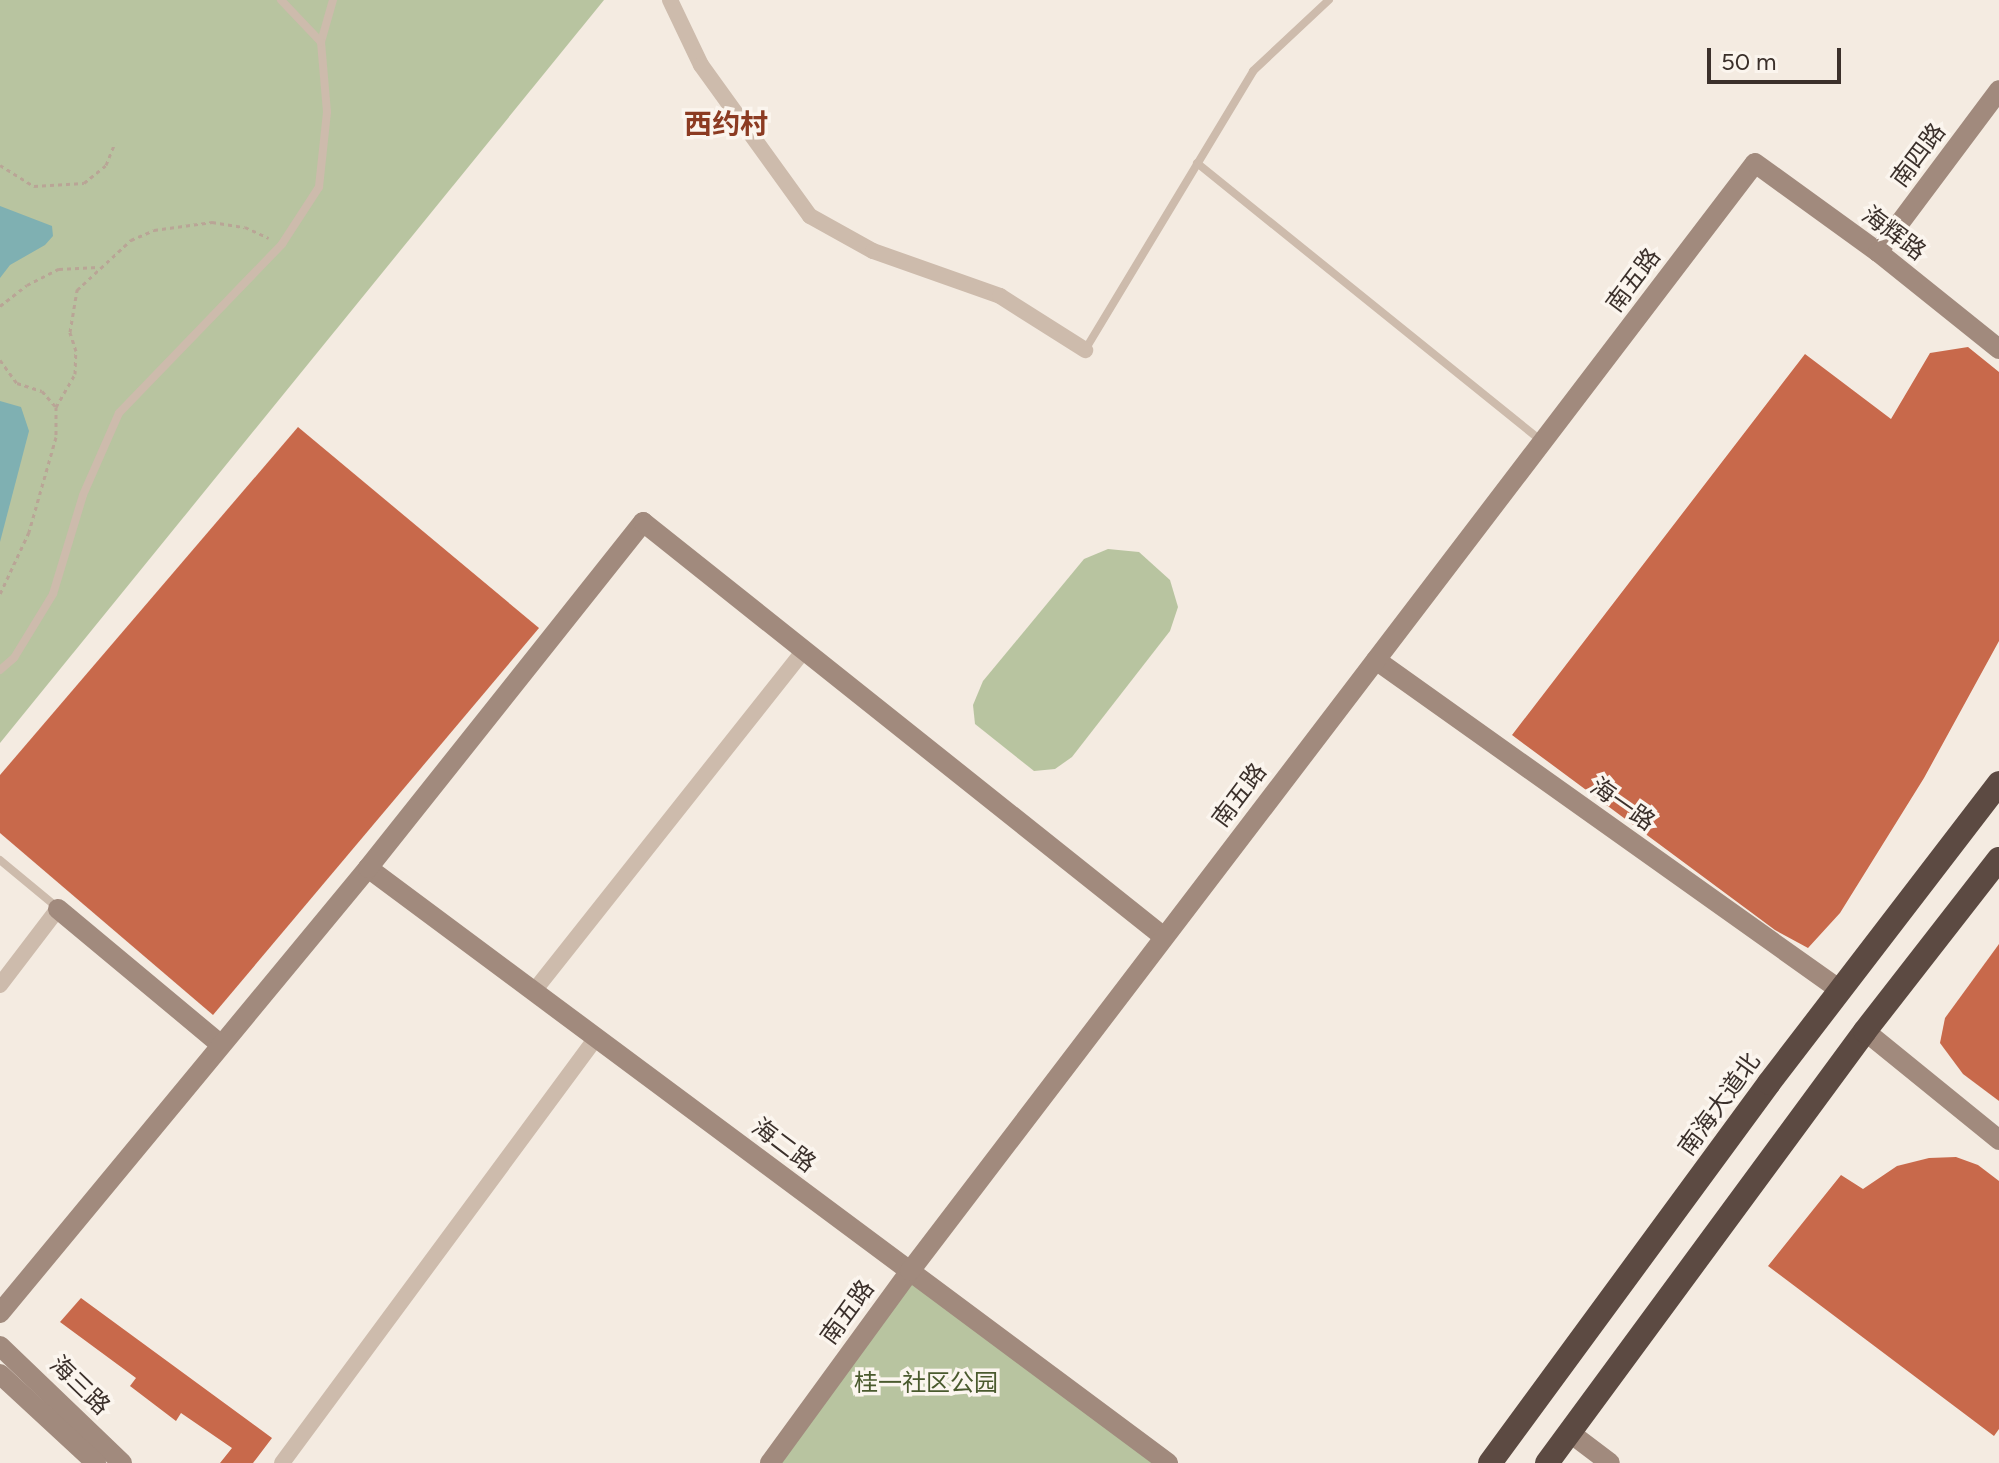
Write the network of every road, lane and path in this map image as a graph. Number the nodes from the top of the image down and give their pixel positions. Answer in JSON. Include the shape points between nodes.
{"nodes":[{"id":1,"x":281,"y":0,"type":"edge"},
{"id":2,"x":333,"y":0,"type":"edge"},
{"id":3,"x":670,"y":0,"type":"edge"},
{"id":4,"x":1329,"y":0,"type":"edge"},
{"id":5,"x":321,"y":42,"type":"junction"},
{"id":6,"x":1999,"y":90,"type":"edge"},
{"id":7,"x":115,"y":143,"type":"dead end"},
{"id":8,"x":1197,"y":163,"type":"junction"},
{"id":9,"x":1755,"y":163,"type":"joint"},
{"id":10,"x":0,"y":165,"type":"edge"},
{"id":11,"x":282,"y":244,"type":"junction"},
{"id":12,"x":1878,"y":252,"type":"junction"},
{"id":13,"x":98,"y":267,"type":"junction"},
{"id":14,"x":0,"y":306,"type":"edge"},
{"id":15,"x":1999,"y":349,"type":"edge"},
{"id":16,"x":1085,"y":350,"type":"joint"},
{"id":17,"x":0,"y":360,"type":"edge"},
{"id":18,"x":56,"y":407,"type":"junction"},
{"id":19,"x":1542,"y":442,"type":"junction"},
{"id":20,"x":0,"y":594,"type":"edge"},
{"id":21,"x":803,"y":651,"type":"junction"},
{"id":22,"x":1376,"y":660,"type":"junction"},
{"id":23,"x":0,"y":670,"type":"edge"},
{"id":24,"x":1999,"y":783,"type":"edge"},
{"id":25,"x":1999,"y":859,"type":"edge"},
{"id":26,"x":0,"y":860,"type":"edge"},
{"id":27,"x":368,"y":868,"type":"junction"},
{"id":28,"x":58,"y":909,"type":"junction"},
{"id":29,"x":1164,"y":937,"type":"junction"},
{"id":30,"x":0,"y":985,"type":"edge"},
{"id":31,"x":1840,"y":990,"type":"junction"},
{"id":32,"x":534,"y":991,"type":"junction"},
{"id":33,"x":1865,"y":1031,"type":"junction"},
{"id":34,"x":596,"y":1038,"type":"junction"},
{"id":35,"x":221,"y":1045,"type":"junction"},
{"id":36,"x":1999,"y":1140,"type":"edge"},
{"id":37,"x":910,"y":1271,"type":"junction"},
{"id":38,"x":0,"y":1313,"type":"edge"},
{"id":39,"x":0,"y":1346,"type":"edge"},
{"id":40,"x":0,"y":1374,"type":"edge"},
{"id":41,"x":1569,"y":1432,"type":"junction"},
{"id":42,"x":96,"y":1463,"type":"edge"},
{"id":43,"x":122,"y":1463,"type":"edge"},
{"id":44,"x":282,"y":1463,"type":"edge"},
{"id":45,"x":770,"y":1463,"type":"edge"},
{"id":46,"x":1168,"y":1463,"type":"edge"},
{"id":47,"x":1490,"y":1463,"type":"edge"},
{"id":48,"x":1547,"y":1463,"type":"edge"},
{"id":49,"x":1610,"y":1463,"type":"edge"}],
"edges":[{"from":1,"to":5,"type":"lane"},
{"from":2,"to":5,"type":"lane"},
{"from":3,"to":16,"type":"street","via":[[701,65],[810,216],[873,251],[1000,296]]},
{"from":4,"to":8,"type":"lane","via":[[1253,71]]},
{"from":5,"to":11,"type":"lane","via":[[327,112],[319,187]]},
{"from":6,"to":12,"type":"street","name":"南四路"},
{"from":7,"to":10,"type":"path","via":[[106,165],[84,183],[34,186]]},
{"from":8,"to":16,"type":"lane"},
{"from":8,"to":19,"type":"lane"},
{"from":9,"to":12,"type":"street","name":"海辉路"},
{"from":9,"to":19,"type":"street","name":"南五路"},
{"from":11,"to":13,"type":"path","via":[[245,227],[193,224],[131,240]]},
{"from":11,"to":23,"type":"lane","via":[[119,413],[83,495],[53,594],[14,658]]},
{"from":12,"to":15,"type":"street","name":"海辉路"},
{"from":13,"to":14,"type":"path","via":[[59,269]]},
{"from":13,"to":18,"type":"path","via":[[77,290],[70,332],[75,374]]},
{"from":17,"to":18,"type":"path","via":[[17,383],[42,391]]},
{"from":18,"to":20,"type":"path","via":[[56,437],[29,532]]},
{"from":19,"to":22,"type":"street","name":"南五路"},
{"from":21,"to":27,"type":"street","via":[[643,522]]},
{"from":21,"to":29,"type":"street"},
{"from":21,"to":32,"type":"street"},
{"from":22,"to":29,"type":"street","name":"南五路"},
{"from":22,"to":31,"type":"street","name":"海一路"},
{"from":24,"to":31,"type":"highway","name":"南海大道北"},
{"from":25,"to":33,"type":"highway"},
{"from":26,"to":28,"type":"lane"},
{"from":27,"to":32,"type":"street","name":"海二路"},
{"from":27,"to":35,"type":"street"},
{"from":28,"to":30,"type":"street"},
{"from":28,"to":35,"type":"street"},
{"from":29,"to":37,"type":"street","name":"南五路"},
{"from":31,"to":47,"type":"highway","name":"南海大道北"},
{"from":32,"to":34,"type":"street","name":"海二路"},
{"from":33,"to":36,"type":"street"},
{"from":33,"to":41,"type":"highway"},
{"from":34,"to":37,"type":"street","name":"海二路"},
{"from":34,"to":44,"type":"street"},
{"from":35,"to":38,"type":"street"},
{"from":37,"to":45,"type":"street","name":"南五路"},
{"from":37,"to":46,"type":"street","name":"海二路"},
{"from":39,"to":43,"type":"street","name":"海三路"},
{"from":40,"to":42,"type":"street","name":"海三路"},
{"from":41,"to":48,"type":"highway"},
{"from":41,"to":49,"type":"street"}]}
